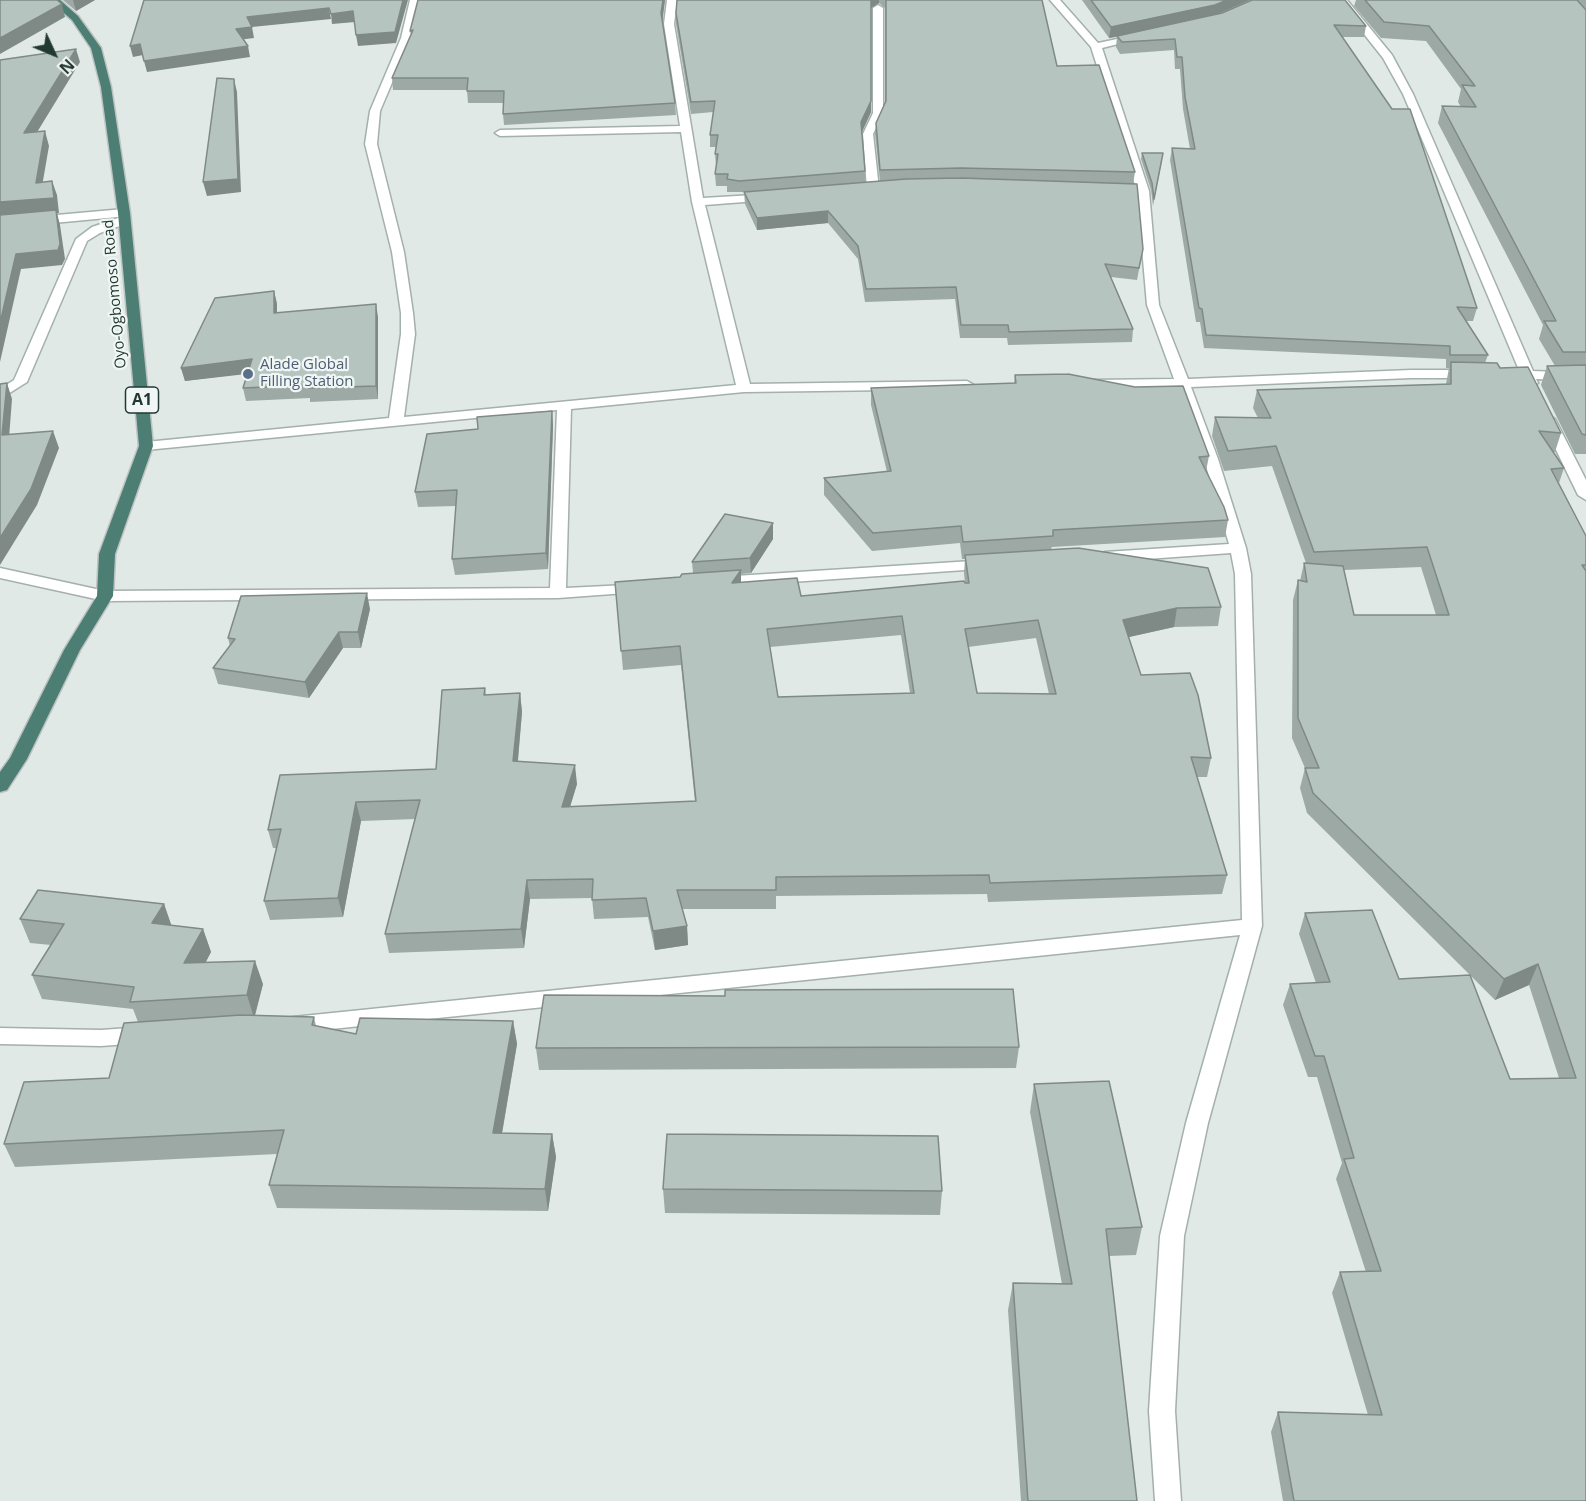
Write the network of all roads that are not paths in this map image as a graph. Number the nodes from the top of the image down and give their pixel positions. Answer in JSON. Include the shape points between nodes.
{"nodes":[{"id":1,"x":54,"y":0,"type":"edge"},
{"id":2,"x":415,"y":0,"type":"edge"},
{"id":3,"x":672,"y":0,"type":"edge"},
{"id":4,"x":1055,"y":0,"type":"edge"},
{"id":5,"x":1342,"y":0,"type":"edge"},
{"id":6,"x":878,"y":8,"type":"dead end"},
{"id":7,"x":1148,"y":36,"type":"edge"},
{"id":8,"x":1096,"y":46,"type":"junction"},
{"id":9,"x":686,"y":129,"type":"junction"},
{"id":10,"x":500,"y":134,"type":"dead end"},
{"id":11,"x":872,"y":189,"type":"edge"},
{"id":12,"x":779,"y":196,"type":"edge"},
{"id":13,"x":698,"y":202,"type":"junction"},
{"id":14,"x":124,"y":216,"type":"junction"},
{"id":15,"x":0,"y":224,"type":"edge"},
{"id":16,"x":1526,"y":374,"type":"junction"},
{"id":17,"x":1586,"y":377,"type":"edge"},
{"id":18,"x":1184,"y":383,"type":"junction"},
{"id":19,"x":1077,"y":384,"type":"edge"},
{"id":20,"x":982,"y":385,"type":"edge"},
{"id":21,"x":744,"y":388,"type":"junction"},
{"id":22,"x":0,"y":395,"type":"edge"},
{"id":23,"x":564,"y":405,"type":"junction"},
{"id":24,"x":396,"y":422,"type":"junction"},
{"id":25,"x":146,"y":446,"type":"junction"},
{"id":26,"x":1586,"y":495,"type":"edge"},
{"id":27,"x":1238,"y":548,"type":"junction"},
{"id":28,"x":1095,"y":558,"type":"edge"},
{"id":29,"x":999,"y":564,"type":"edge"},
{"id":30,"x":0,"y":573,"type":"edge"},
{"id":31,"x":701,"y":583,"type":"edge"},
{"id":32,"x":653,"y":586,"type":"edge"},
{"id":33,"x":558,"y":593,"type":"junction"},
{"id":34,"x":105,"y":596,"type":"junction"},
{"id":35,"x":0,"y":786,"type":"edge"},
{"id":36,"x":1252,"y":926,"type":"junction"},
{"id":37,"x":279,"y":1026,"type":"edge"},
{"id":38,"x":160,"y":1034,"type":"edge"},
{"id":39,"x":0,"y":1036,"type":"edge"},
{"id":40,"x":1168,"y":1501,"type":"edge"}],
"edges":[{"from":1,"to":14,"type":"highway","name":"Oyo-Ogbomoso Road","number":"A1","via":[[75,18],[96,48],[106,87]]},
{"from":2,"to":24,"type":"street","via":[[406,38],[375,111],[371,144],[398,252],[407,313],[408,334]]},
{"from":3,"to":9,"type":"street","via":[[669,24]]},
{"from":4,"to":8,"type":"street"},
{"from":5,"to":16,"type":"street","via":[[1388,57],[1408,94]]},
{"from":6,"to":11,"type":"street","via":[[878,113],[868,134]]},
{"from":7,"to":8,"type":"street"},
{"from":8,"to":18,"type":"street","via":[[1137,191],[1153,305]]},
{"from":9,"to":10,"type":"street"},
{"from":9,"to":13,"type":"street"},
{"from":12,"to":13,"type":"street"},
{"from":13,"to":21,"type":"street"},
{"from":14,"to":15,"type":"street"},
{"from":14,"to":22,"type":"street","via":[[82,239],[20,382]]},
{"from":14,"to":25,"type":"highway","name":"Oyo-Ogbomoso Road","number":"A1"},
{"from":16,"to":17,"type":"street"},
{"from":16,"to":18,"type":"street","via":[[1411,374]]},
{"from":16,"to":26,"type":"street"},
{"from":18,"to":19,"type":"street"},
{"from":18,"to":27,"type":"street"},
{"from":20,"to":21,"type":"street"},
{"from":21,"to":23,"type":"street"},
{"from":23,"to":24,"type":"street"},
{"from":23,"to":33,"type":"street"},
{"from":24,"to":25,"type":"street"},
{"from":25,"to":34,"type":"highway","name":"Oyo-Ogbomoso Road","number":"A1","via":[[107,554]]},
{"from":27,"to":28,"type":"street"},
{"from":27,"to":36,"type":"street","via":[[1243,574]]},
{"from":29,"to":31,"type":"street"},
{"from":30,"to":34,"type":"street"},
{"from":32,"to":33,"type":"street"},
{"from":33,"to":34,"type":"street"},
{"from":34,"to":35,"type":"highway","name":"Oyo-Ogbomoso Road","number":"A1"},
{"from":36,"to":37,"type":"street"},
{"from":36,"to":40,"type":"street","via":[[1197,1123],[1172,1236],[1162,1411]]},
{"from":38,"to":39,"type":"street","via":[[100,1038]]}]}
